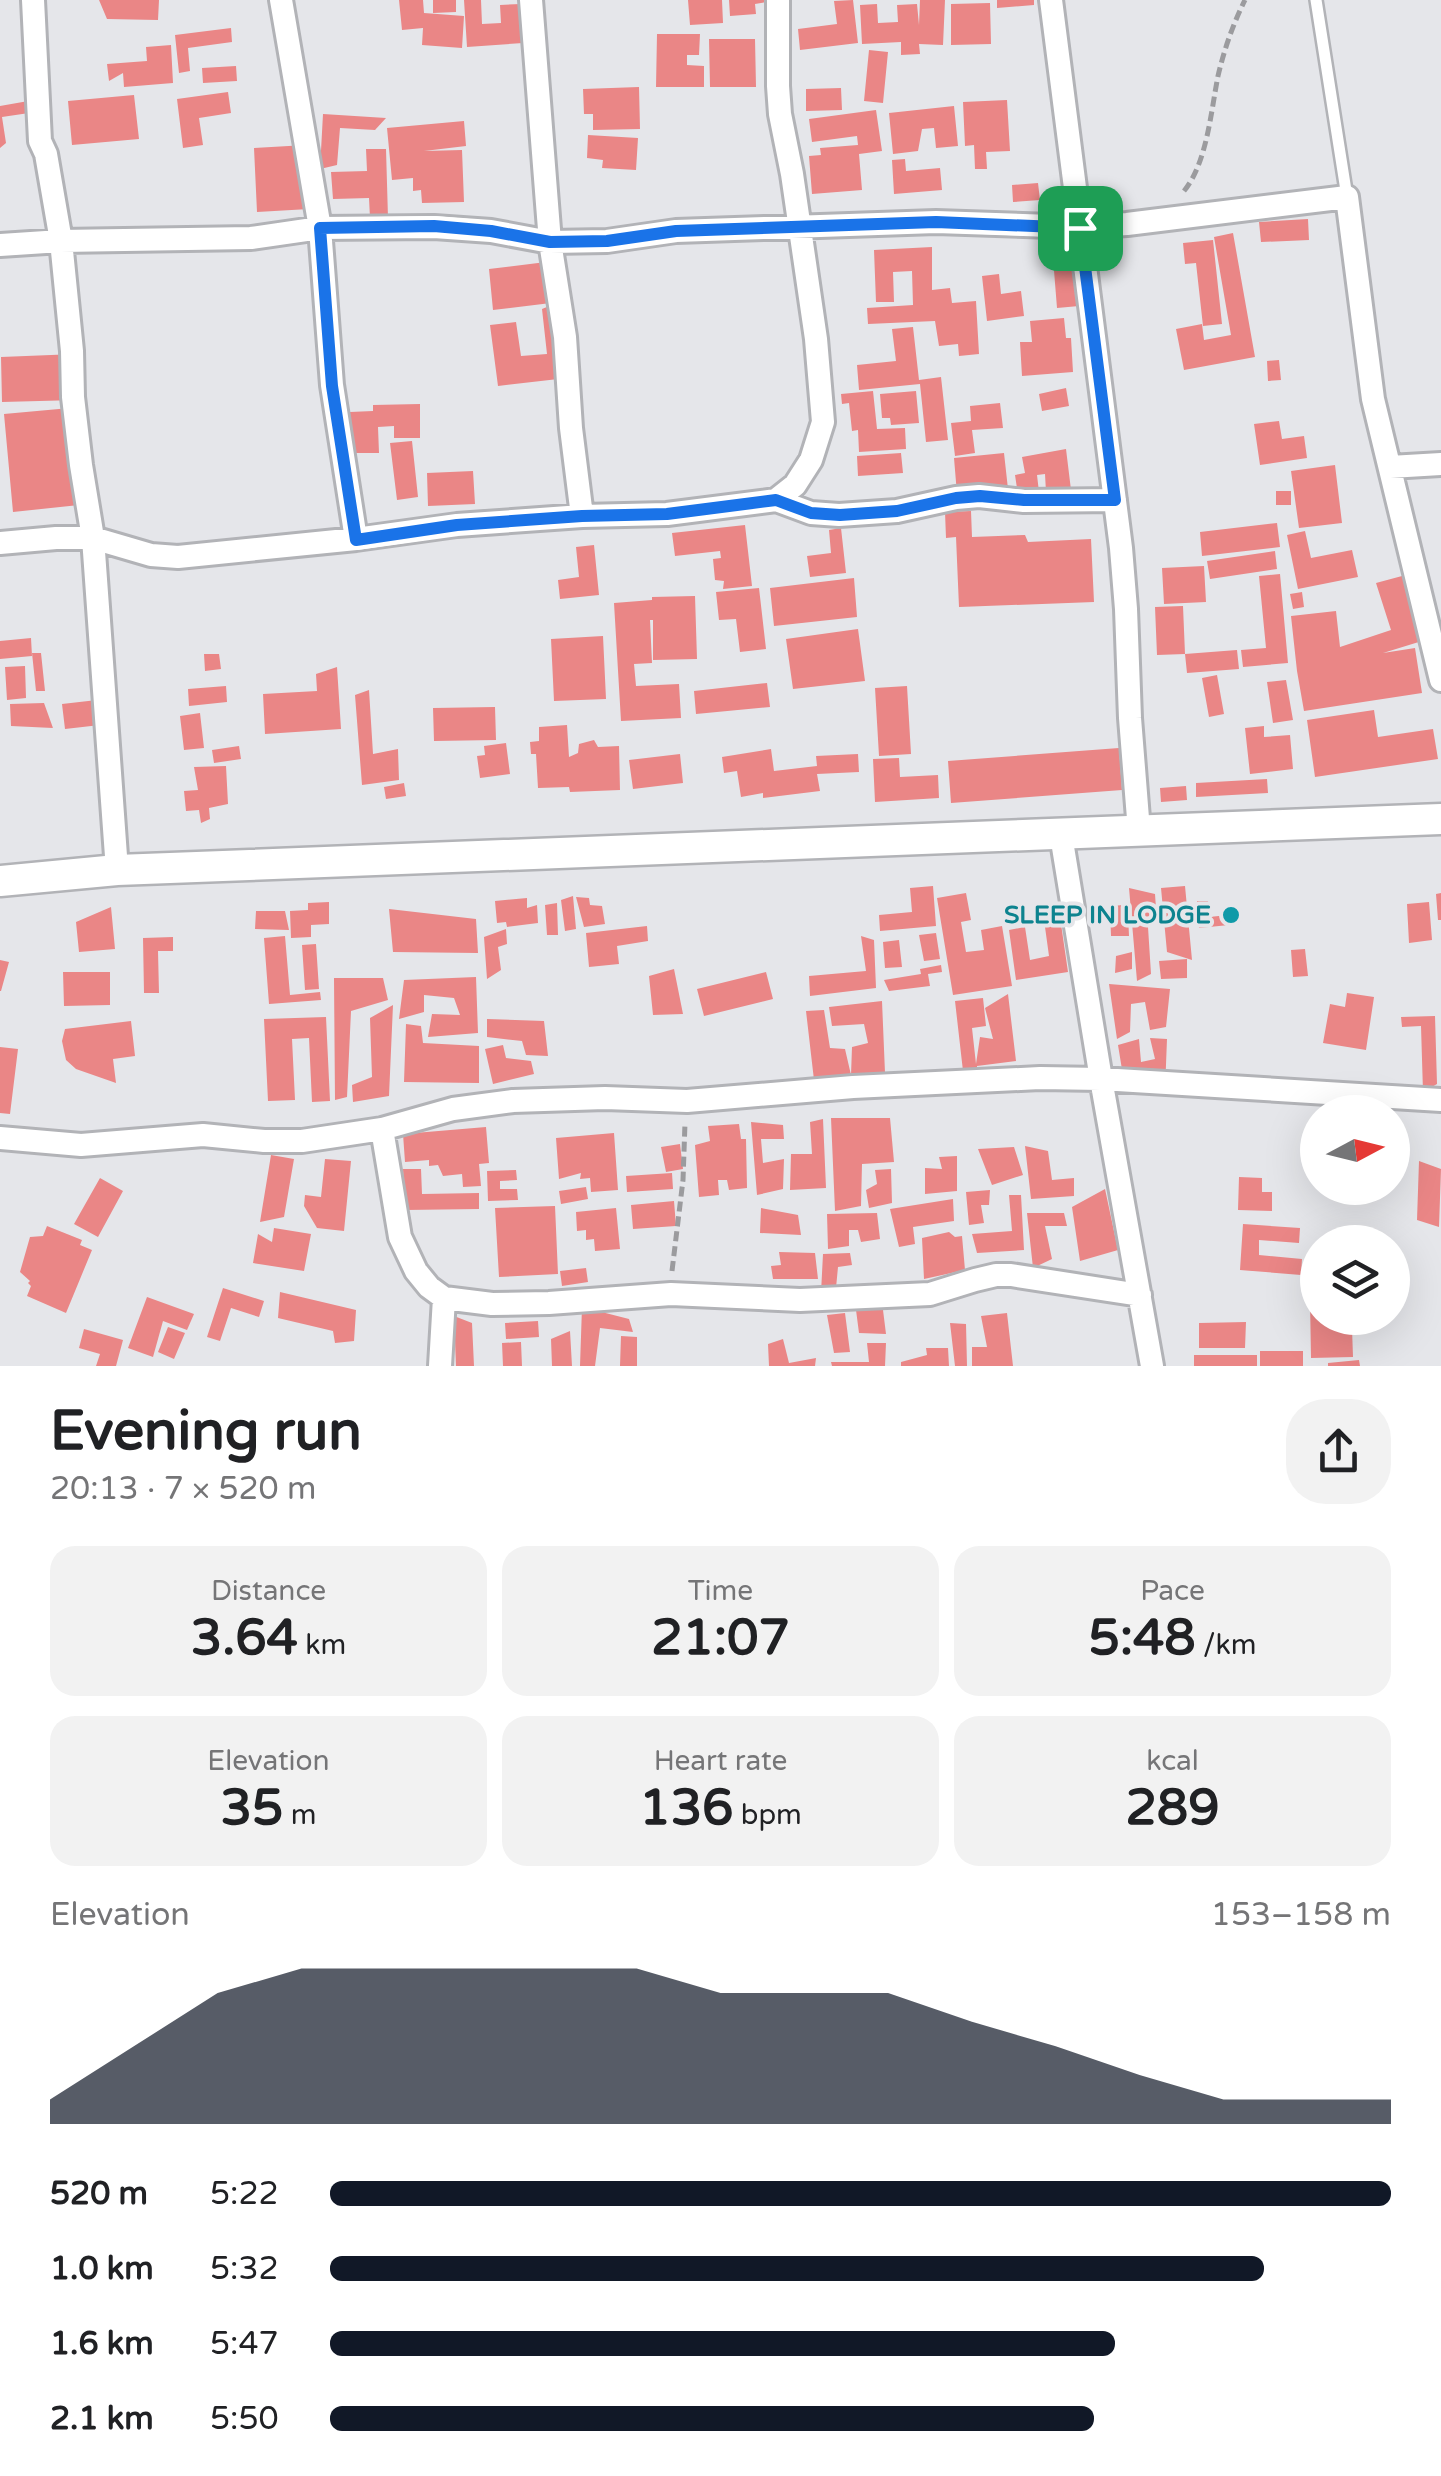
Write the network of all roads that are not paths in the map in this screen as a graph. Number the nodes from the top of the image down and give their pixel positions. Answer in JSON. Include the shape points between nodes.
{"nodes":[{"id":1,"x":33,"y":0,"type":"edge"},
{"id":2,"x":281,"y":0,"type":"edge"},
{"id":3,"x":531,"y":0,"type":"edge"},
{"id":4,"x":778,"y":0,"type":"edge"},
{"id":5,"x":1051,"y":0,"type":"edge"},
{"id":6,"x":1316,"y":0,"type":"edge"},
{"id":7,"x":1347,"y":198,"type":"junction"},
{"id":8,"x":799,"y":226,"type":"junction"},
{"id":9,"x":320,"y":228,"type":"junction"},
{"id":10,"x":1080,"y":228,"type":"junction"},
{"id":11,"x":61,"y":241,"type":"junction"},
{"id":12,"x":550,"y":242,"type":"junction"},
{"id":13,"x":0,"y":244,"type":"edge"},
{"id":14,"x":1441,"y":464,"type":"edge"},
{"id":15,"x":1390,"y":466,"type":"junction"},
{"id":16,"x":776,"y":500,"type":"junction"},
{"id":17,"x":1115,"y":500,"type":"junction"},
{"id":18,"x":582,"y":516,"type":"junction"},
{"id":19,"x":93,"y":538,"type":"junction"},
{"id":20,"x":356,"y":540,"type":"junction"},
{"id":21,"x":0,"y":543,"type":"edge"},
{"id":22,"x":1441,"y":680,"type":"edge"},
{"id":23,"x":1441,"y":819,"type":"edge"},
{"id":24,"x":1139,"y":832,"type":"junction"},
{"id":25,"x":1061,"y":835,"type":"junction"},
{"id":26,"x":117,"y":870,"type":"junction"},
{"id":27,"x":0,"y":881,"type":"edge"},
{"id":28,"x":1100,"y":1079,"type":"junction"},
{"id":29,"x":1441,"y":1100,"type":"edge"},
{"id":30,"x":382,"y":1128,"type":"junction"},
{"id":31,"x":0,"y":1138,"type":"edge"},
{"id":32,"x":1140,"y":1295,"type":"junction"},
{"id":33,"x":444,"y":1298,"type":"junction"},
{"id":34,"x":440,"y":1366,"type":"edge"},
{"id":35,"x":1152,"y":1366,"type":"edge"}],
"edges":[{"from":1,"to":11,"type":"street","via":[[40,141]]},
{"from":2,"to":9,"type":"street"},
{"from":3,"to":12,"type":"street"},
{"from":4,"to":8,"type":"street","via":[[780,114]]},
{"from":5,"to":10,"type":"street"},
{"from":6,"to":7,"type":"lane"},
{"from":7,"to":10,"type":"street"},
{"from":7,"to":15,"type":"street","via":[[1373,399]]},
{"from":8,"to":10,"type":"street"},
{"from":8,"to":12,"type":"street"},
{"from":8,"to":16,"type":"street","via":[[822,422],[811,460]]},
{"from":9,"to":11,"type":"street","via":[[252,238]]},
{"from":9,"to":12,"type":"street","via":[[434,226]]},
{"from":9,"to":20,"type":"street","via":[[332,386]]},
{"from":10,"to":17,"type":"street"},
{"from":11,"to":13,"type":"street"},
{"from":11,"to":19,"type":"street"},
{"from":12,"to":18,"type":"street"},
{"from":14,"to":15,"type":"street"},
{"from":15,"to":22,"type":"street"},
{"from":16,"to":17,"type":"street","via":[[840,515],[980,496]]},
{"from":16,"to":18,"type":"street"},
{"from":17,"to":24,"type":"street"},
{"from":18,"to":20,"type":"street"},
{"from":19,"to":20,"type":"street","via":[[178,557]]},
{"from":19,"to":21,"type":"street"},
{"from":19,"to":26,"type":"street"},
{"from":23,"to":24,"type":"main road"},
{"from":24,"to":25,"type":"main road"},
{"from":25,"to":26,"type":"main road"},
{"from":25,"to":28,"type":"street"},
{"from":26,"to":27,"type":"main road"},
{"from":28,"to":29,"type":"street"},
{"from":28,"to":30,"type":"street","via":[[872,1086],[686,1101],[513,1101]]},
{"from":28,"to":32,"type":"street"},
{"from":30,"to":31,"type":"street","via":[[264,1141],[203,1136],[81,1145]]},
{"from":30,"to":33,"type":"street","via":[[400,1238],[416,1271]]},
{"from":32,"to":33,"type":"street","via":[[996,1275],[930,1294],[800,1300],[670,1294],[492,1304]]},
{"from":32,"to":35,"type":"street"},
{"from":33,"to":34,"type":"street"}]}
